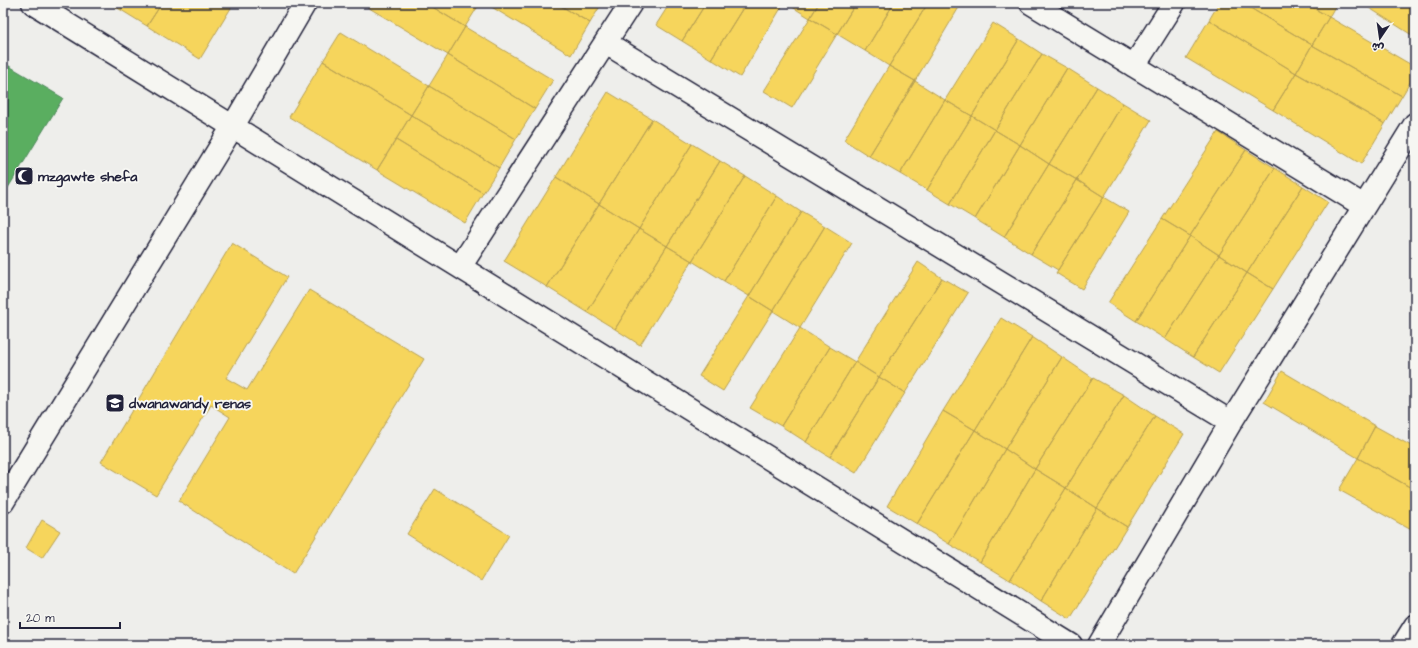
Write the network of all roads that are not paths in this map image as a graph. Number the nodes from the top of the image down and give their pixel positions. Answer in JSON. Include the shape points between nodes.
{"nodes":[{"id":1,"x":33,"y":3,"type":"edge"},
{"id":2,"x":305,"y":3,"type":"edge"},
{"id":3,"x":631,"y":3,"type":"edge"},
{"id":4,"x":1031,"y":3,"type":"edge"},
{"id":5,"x":1174,"y":3,"type":"edge"},
{"id":6,"x":606,"y":44,"type":"junction"},
{"id":7,"x":1134,"y":66,"type":"junction"},
{"id":8,"x":1415,"y":124,"type":"edge"},
{"id":9,"x":233,"y":126,"type":"junction"},
{"id":10,"x":1364,"y":206,"type":"junction"},
{"id":11,"x":460,"y":266,"type":"junction"},
{"id":12,"x":1231,"y":422,"type":"junction"},
{"id":13,"x":3,"y":502,"type":"edge"},
{"id":14,"x":1415,"y":626,"type":"edge"},
{"id":15,"x":1071,"y":645,"type":"edge"},
{"id":16,"x":1099,"y":645,"type":"edge"},
{"id":17,"x":1403,"y":645,"type":"edge"}],
"edges":[{"from":1,"to":9,"type":"street"},
{"from":2,"to":9,"type":"street"},
{"from":3,"to":6,"type":"street"},
{"from":4,"to":7,"type":"street"},
{"from":5,"to":7,"type":"street"},
{"from":6,"to":11,"type":"street"},
{"from":6,"to":12,"type":"street"},
{"from":7,"to":10,"type":"street"},
{"from":8,"to":10,"type":"street"},
{"from":9,"to":11,"type":"street"},
{"from":9,"to":13,"type":"street"},
{"from":10,"to":12,"type":"street"},
{"from":11,"to":15,"type":"street"},
{"from":12,"to":16,"type":"street"},
{"from":14,"to":17,"type":"street"}]}
